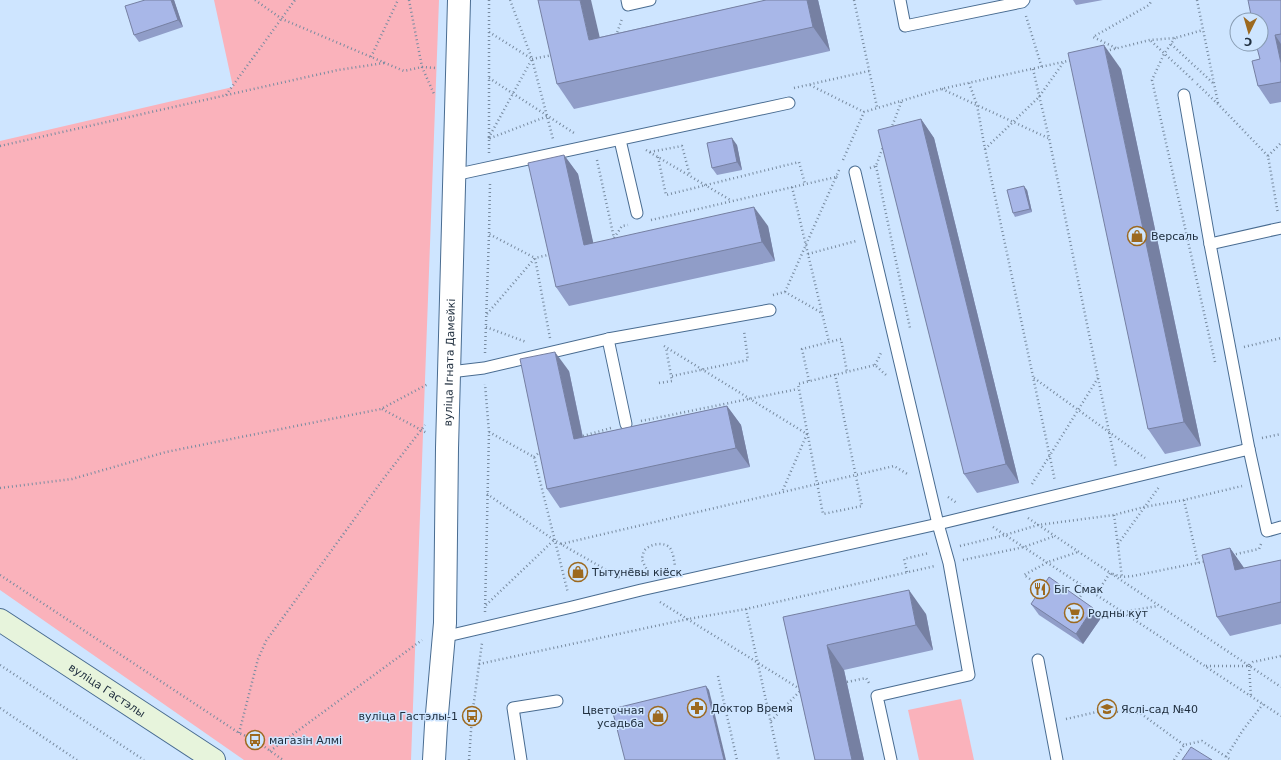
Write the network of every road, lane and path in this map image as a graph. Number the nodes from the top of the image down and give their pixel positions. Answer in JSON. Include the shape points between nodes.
{"nodes":[{"id":1,"x":255,"y":0,"type":"edge"},
{"id":2,"x":295,"y":0,"type":"edge"},
{"id":3,"x":398,"y":0,"type":"edge"},
{"id":4,"x":409,"y":0,"type":"edge"},
{"id":5,"x":459,"y":0,"type":"edge"},
{"id":6,"x":510,"y":0,"type":"edge"},
{"id":7,"x":650,"y":0,"type":"edge"},
{"id":8,"x":854,"y":0,"type":"edge"},
{"id":9,"x":900,"y":0,"type":"edge"},
{"id":10,"x":1152,"y":0,"type":"edge"},
{"id":11,"x":1197,"y":0,"type":"edge"},
{"id":12,"x":1023,"y":1,"type":"edge"},
{"id":13,"x":627,"y":2,"type":"edge"},
{"id":14,"x":282,"y":19,"type":"junction"},
{"id":15,"x":1203,"y":30,"type":"junction"},
{"id":16,"x":489,"y":32,"type":"dead end"},
{"id":17,"x":1175,"y":38,"type":"junction"},
{"id":18,"x":1150,"y":40,"type":"junction"},
{"id":19,"x":613,"y":43,"type":"edge"},
{"id":20,"x":1171,"y":44,"type":"junction"},
{"id":21,"x":1116,"y":48,"type":"junction"},
{"id":22,"x":1101,"y":52,"type":"edge"},
{"id":23,"x":1164,"y":54,"type":"junction"},
{"id":24,"x":554,"y":55,"type":"edge"},
{"id":25,"x":371,"y":57,"type":"junction"},
{"id":26,"x":532,"y":59,"type":"junction"},
{"id":27,"x":1079,"y":59,"type":"edge"},
{"id":28,"x":384,"y":63,"type":"junction"},
{"id":29,"x":1064,"y":63,"type":"junction"},
{"id":30,"x":422,"y":67,"type":"junction"},
{"id":31,"x":457,"y":68,"type":"junction"},
{"id":32,"x":1042,"y":68,"type":"junction"},
{"id":33,"x":1033,"y":69,"type":"junction"},
{"id":34,"x":489,"y":77,"type":"dead end"},
{"id":35,"x":969,"y":83,"type":"junction"},
{"id":36,"x":1214,"y":84,"type":"junction"},
{"id":37,"x":810,"y":85,"type":"dead end"},
{"id":38,"x":941,"y":89,"type":"junction"},
{"id":39,"x":513,"y":93,"type":"junction"},
{"id":40,"x":226,"y":95,"type":"junction"},
{"id":41,"x":1184,"y":95,"type":"dead end"},
{"id":42,"x":435,"y":96,"type":"dead end"},
{"id":43,"x":1039,"y":96,"type":"junction"},
{"id":44,"x":902,"y":100,"type":"junction"},
{"id":45,"x":789,"y":103,"type":"dead end"},
{"id":46,"x":1218,"y":104,"type":"junction"},
{"id":47,"x":977,"y":105,"type":"junction"},
{"id":48,"x":877,"y":107,"type":"junction"},
{"id":49,"x":864,"y":112,"type":"junction"},
{"id":50,"x":548,"y":116,"type":"junction"},
{"id":51,"x":1012,"y":121,"type":"junction"},
{"id":52,"x":890,"y":129,"type":"edge"},
{"id":53,"x":1049,"y":138,"type":"junction"},
{"id":54,"x":623,"y":139,"type":"junction"},
{"id":55,"x":1281,"y":143,"type":"edge"},
{"id":56,"x":884,"y":144,"type":"edge"},
{"id":57,"x":0,"y":146,"type":"edge"},
{"id":58,"x":985,"y":149,"type":"junction"},
{"id":59,"x":593,"y":150,"type":"junction"},
{"id":60,"x":650,"y":152,"type":"junction"},
{"id":61,"x":557,"y":153,"type":"junction"},
{"id":62,"x":1268,"y":156,"type":"junction"},
{"id":63,"x":658,"y":157,"type":"junction"},
{"id":64,"x":842,"y":162,"type":"dead end"},
{"id":65,"x":839,"y":170,"type":"dead end"},
{"id":66,"x":855,"y":172,"type":"junction"},
{"id":67,"x":454,"y":175,"type":"junction"},
{"id":68,"x":690,"y":176,"type":"junction"},
{"id":69,"x":836,"y":177,"type":"junction"},
{"id":70,"x":805,"y":184,"type":"junction"},
{"id":71,"x":705,"y":185,"type":"junction"},
{"id":72,"x":792,"y":187,"type":"junction"},
{"id":73,"x":732,"y":201,"type":"junction"},
{"id":74,"x":640,"y":217,"type":"joint"},
{"id":75,"x":630,"y":225,"type":"dead end"},
{"id":76,"x":1281,"y":228,"type":"edge"},
{"id":77,"x":490,"y":234,"type":"dead end"},
{"id":78,"x":870,"y":237,"type":"junction"},
{"id":79,"x":614,"y":238,"type":"junction"},
{"id":80,"x":607,"y":240,"type":"edge"},
{"id":81,"x":1210,"y":244,"type":"junction"},
{"id":82,"x":806,"y":245,"type":"junction"},
{"id":83,"x":557,"y":253,"type":"edge"},
{"id":84,"x":808,"y":254,"type":"junction"},
{"id":85,"x":535,"y":258,"type":"junction"},
{"id":86,"x":770,"y":310,"type":"dead end"},
{"id":87,"x":822,"y":313,"type":"junction"},
{"id":88,"x":486,"y":314,"type":"dead end"},
{"id":89,"x":742,"y":315,"type":"junction"},
{"id":90,"x":486,"y":327,"type":"dead end"},
{"id":91,"x":663,"y":329,"type":"junction"},
{"id":92,"x":643,"y":333,"type":"junction"},
{"id":93,"x":1281,"y":338,"type":"edge"},
{"id":94,"x":608,"y":339,"type":"junction"},
{"id":95,"x":829,"y":342,"type":"junction"},
{"id":96,"x":552,"y":346,"type":"junction"},
{"id":97,"x":666,"y":347,"type":"junction"},
{"id":98,"x":1230,"y":350,"type":"junction"},
{"id":99,"x":1215,"y":364,"type":"dead end"},
{"id":100,"x":703,"y":370,"type":"junction"},
{"id":101,"x":450,"y":372,"type":"junction"},
{"id":102,"x":847,"y":372,"type":"junction"},
{"id":103,"x":835,"y":374,"type":"junction"},
{"id":104,"x":672,"y":376,"type":"junction"},
{"id":105,"x":1098,"y":377,"type":"junction"},
{"id":106,"x":1034,"y":378,"type":"junction"},
{"id":107,"x":809,"y":381,"type":"junction"},
{"id":108,"x":659,"y":383,"type":"dead end"},
{"id":109,"x":798,"y":389,"type":"junction"},
{"id":110,"x":907,"y":394,"type":"junction"},
{"id":111,"x":750,"y":399,"type":"junction"},
{"id":112,"x":381,"y":409,"type":"junction"},
{"id":113,"x":1078,"y":410,"type":"junction"},
{"id":114,"x":426,"y":423,"type":"dead end"},
{"id":115,"x":626,"y":424,"type":"junction"},
{"id":116,"x":422,"y":430,"type":"junction"},
{"id":117,"x":489,"y":432,"type":"dead end"},
{"id":118,"x":1109,"y":432,"type":"junction"},
{"id":119,"x":808,"y":434,"type":"junction"},
{"id":120,"x":583,"y":436,"type":"edge"},
{"id":121,"x":447,"y":448,"type":"junction"},
{"id":122,"x":543,"y":449,"type":"edge"},
{"id":123,"x":1249,"y":449,"type":"junction"},
{"id":124,"x":1050,"y":455,"type":"junction"},
{"id":125,"x":534,"y":457,"type":"junction"},
{"id":126,"x":1146,"y":459,"type":"edge"},
{"id":127,"x":1173,"y":467,"type":"junction"},
{"id":128,"x":1119,"y":480,"type":"junction"},
{"id":129,"x":1257,"y":483,"type":"junction"},
{"id":130,"x":0,"y":488,"type":"edge"},
{"id":131,"x":1029,"y":490,"type":"dead end"},
{"id":132,"x":782,"y":492,"type":"dead end"},
{"id":133,"x":1058,"y":495,"type":"junction"},
{"id":134,"x":1184,"y":500,"type":"junction"},
{"id":135,"x":959,"y":504,"type":"dead end"},
{"id":136,"x":1011,"y":507,"type":"junction"},
{"id":137,"x":1144,"y":507,"type":"junction"},
{"id":138,"x":935,"y":509,"type":"junction"},
{"id":139,"x":1114,"y":515,"type":"junction"},
{"id":140,"x":938,"y":524,"type":"junction"},
{"id":141,"x":1038,"y":525,"type":"junction"},
{"id":142,"x":1281,"y":527,"type":"edge"},
{"id":143,"x":1267,"y":531,"type":"junction"},
{"id":144,"x":1055,"y":536,"type":"junction"},
{"id":145,"x":554,"y":540,"type":"junction"},
{"id":146,"x":1118,"y":544,"type":"junction"},
{"id":147,"x":946,"y":549,"type":"junction"},
{"id":148,"x":1078,"y":552,"type":"junction"},
{"id":149,"x":1228,"y":556,"type":"edge"},
{"id":150,"x":1213,"y":559,"type":"edge"},
{"id":151,"x":949,"y":562,"type":"junction"},
{"id":152,"x":1198,"y":563,"type":"junction"},
{"id":153,"x":676,"y":566,"type":"dead end"},
{"id":154,"x":907,"y":572,"type":"junction"},
{"id":155,"x":1110,"y":573,"type":"junction"},
{"id":156,"x":650,"y":574,"type":"dead end"},
{"id":157,"x":0,"y":575,"type":"edge"},
{"id":158,"x":1122,"y":577,"type":"junction"},
{"id":159,"x":1030,"y":579,"type":"dead end"},
{"id":160,"x":1086,"y":588,"type":"dead end"},
{"id":161,"x":1096,"y":594,"type":"dead end"},
{"id":162,"x":1077,"y":602,"type":"edge"},
{"id":163,"x":486,"y":605,"type":"dead end"},
{"id":164,"x":1159,"y":606,"type":"junction"},
{"id":165,"x":572,"y":607,"type":"junction"},
{"id":166,"x":746,"y":610,"type":"junction"},
{"id":167,"x":1123,"y":612,"type":"dead end"},
{"id":168,"x":0,"y":620,"type":"edge"},
{"id":169,"x":444,"y":630,"type":"junction"},
{"id":170,"x":1281,"y":656,"type":"edge"},
{"id":171,"x":1038,"y":660,"type":"dead end"},
{"id":172,"x":479,"y":664,"type":"dead end"},
{"id":173,"x":0,"y":665,"type":"edge"},
{"id":174,"x":1205,"y":666,"type":"dead end"},
{"id":175,"x":1248,"y":666,"type":"junction"},
{"id":176,"x":718,"y":676,"type":"dead end"},
{"id":177,"x":847,"y":682,"type":"dead end"},
{"id":178,"x":1281,"y":687,"type":"edge"},
{"id":179,"x":801,"y":690,"type":"edge"},
{"id":180,"x":877,"y":696,"type":"junction"},
{"id":181,"x":1251,"y":697,"type":"dead end"},
{"id":182,"x":557,"y":701,"type":"dead end"},
{"id":183,"x":1263,"y":704,"type":"dead end"},
{"id":184,"x":0,"y":708,"type":"edge"},
{"id":185,"x":771,"y":721,"type":"junction"},
{"id":186,"x":1050,"y":723,"type":"junction"},
{"id":187,"x":436,"y":725,"type":"junction"},
{"id":188,"x":239,"y":733,"type":"junction"},
{"id":189,"x":1184,"y":744,"type":"junction"},
{"id":190,"x":270,"y":751,"type":"junction"},
{"id":191,"x":202,"y":757,"type":"edge"},
{"id":192,"x":1226,"y":757,"type":"junction"},
{"id":193,"x":78,"y":760,"type":"edge"},
{"id":194,"x":144,"y":760,"type":"edge"},
{"id":195,"x":283,"y":760,"type":"edge"},
{"id":196,"x":422,"y":760,"type":"edge"},
{"id":197,"x":434,"y":760,"type":"edge"},
{"id":198,"x":522,"y":760,"type":"edge"},
{"id":199,"x":737,"y":760,"type":"edge"},
{"id":200,"x":779,"y":760,"type":"edge"},
{"id":201,"x":891,"y":760,"type":"edge"},
{"id":202,"x":1057,"y":760,"type":"edge"},
{"id":203,"x":1174,"y":760,"type":"edge"},
{"id":204,"x":1231,"y":760,"type":"edge"}],
"edges":[{"from":1,"to":14,"type":"path"},
{"from":2,"to":14,"type":"path"},
{"from":3,"to":25,"type":"path"},
{"from":4,"to":30,"type":"path"},
{"from":5,"to":31,"type":"street","name":"вуліца Ігната Дамейкі"},
{"from":6,"to":26,"type":"path"},
{"from":7,"to":13,"type":"lane"},
{"from":8,"to":48,"type":"path"},
{"from":9,"to":12,"type":"lane","via":[[905,26]]},
{"from":10,"to":21,"type":"path","via":[[1149,5],[1092,37]]},
{"from":11,"to":15,"type":"path"},
{"from":12,"to":32,"type":"path"},
{"from":13,"to":19,"type":"path"},
{"from":14,"to":25,"type":"path"},
{"from":14,"to":40,"type":"path"},
{"from":15,"to":17,"type":"path"},
{"from":15,"to":36,"type":"path"},
{"from":16,"to":26,"type":"path"},
{"from":17,"to":18,"type":"path"},
{"from":17,"to":20,"type":"path"},
{"from":18,"to":21,"type":"path"},
{"from":18,"to":23,"type":"path"},
{"from":20,"to":23,"type":"path"},
{"from":20,"to":36,"type":"path"},
{"from":21,"to":22,"type":"path"},
{"from":23,"to":46,"type":"path"},
{"from":23,"to":99,"type":"path","via":[[1152,80]]},
{"from":24,"to":26,"type":"path"},
{"from":25,"to":28,"type":"path"},
{"from":26,"to":39,"type":"path"},
{"from":26,"to":50,"type":"path"},
{"from":27,"to":29,"type":"path"},
{"from":28,"to":30,"type":"path","via":[[404,71]]},
{"from":28,"to":40,"type":"path","via":[[338,70]]},
{"from":29,"to":32,"type":"path"},
{"from":29,"to":43,"type":"path"},
{"from":30,"to":31,"type":"path"},
{"from":30,"to":42,"type":"path"},
{"from":31,"to":67,"type":"street","name":"вуліца Ігната Дамейкі"},
{"from":32,"to":33,"type":"path"},
{"from":33,"to":35,"type":"path"},
{"from":33,"to":43,"type":"path"},
{"from":34,"to":39,"type":"path"},
{"from":35,"to":38,"type":"path"},
{"from":35,"to":47,"type":"path"},
{"from":36,"to":46,"type":"path"},
{"from":37,"to":49,"type":"path"},
{"from":38,"to":44,"type":"path"},
{"from":38,"to":47,"type":"path"},
{"from":39,"to":50,"type":"path"},
{"from":39,"to":50,"type":"path","via":[[488,139]]},
{"from":40,"to":57,"type":"path"},
{"from":41,"to":81,"type":"lane"},
{"from":43,"to":51,"type":"path"},
{"from":43,"to":53,"type":"path"},
{"from":44,"to":48,"type":"path"},
{"from":44,"to":52,"type":"path"},
{"from":45,"to":54,"type":"lane"},
{"from":46,"to":62,"type":"path"},
{"from":47,"to":51,"type":"path"},
{"from":47,"to":58,"type":"path"},
{"from":48,"to":49,"type":"path"},
{"from":49,"to":64,"type":"path"},
{"from":50,"to":59,"type":"path","via":[[578,136]]},
{"from":50,"to":61,"type":"path"},
{"from":51,"to":53,"type":"path"},
{"from":51,"to":58,"type":"path"},
{"from":53,"to":105,"type":"path"},
{"from":54,"to":59,"type":"lane"},
{"from":54,"to":60,"type":"path"},
{"from":54,"to":74,"type":"lane"},
{"from":55,"to":62,"type":"path"},
{"from":56,"to":66,"type":"path","via":[[876,166]]},
{"from":58,"to":106,"type":"path"},
{"from":59,"to":61,"type":"lane"},
{"from":59,"to":79,"type":"path"},
{"from":60,"to":63,"type":"path"},
{"from":60,"to":68,"type":"path","via":[[682,146]]},
{"from":61,"to":67,"type":"lane"},
{"from":62,"to":76,"type":"path"},
{"from":63,"to":68,"type":"path"},
{"from":63,"to":71,"type":"path","via":[[666,195]]},
{"from":65,"to":69,"type":"path"},
{"from":66,"to":69,"type":"path"},
{"from":66,"to":78,"type":"lane"},
{"from":67,"to":101,"type":"street","name":"вуліца Ігната Дамейкі"},
{"from":68,"to":71,"type":"path"},
{"from":69,"to":70,"type":"path"},
{"from":69,"to":82,"type":"path"},
{"from":70,"to":71,"type":"path","via":[[799,162]]},
{"from":70,"to":72,"type":"path"},
{"from":71,"to":73,"type":"path"},
{"from":72,"to":73,"type":"path"},
{"from":72,"to":82,"type":"path"},
{"from":73,"to":74,"type":"path"},
{"from":75,"to":79,"type":"path","via":[[622,226]]},
{"from":76,"to":81,"type":"lane"},
{"from":77,"to":85,"type":"path"},
{"from":78,"to":84,"type":"path"},
{"from":78,"to":110,"type":"lane"},
{"from":79,"to":80,"type":"path"},
{"from":81,"to":98,"type":"lane"},
{"from":82,"to":84,"type":"path"},
{"from":82,"to":87,"type":"path","via":[[785,292]]},
{"from":83,"to":85,"type":"path"},
{"from":84,"to":87,"type":"path"},
{"from":85,"to":88,"type":"path"},
{"from":85,"to":96,"type":"path"},
{"from":86,"to":89,"type":"lane"},
{"from":87,"to":95,"type":"path"},
{"from":89,"to":91,"type":"lane"},
{"from":89,"to":100,"type":"path","via":[[748,360]]},
{"from":90,"to":96,"type":"path"},
{"from":91,"to":92,"type":"lane"},
{"from":91,"to":97,"type":"path"},
{"from":92,"to":94,"type":"lane"},
{"from":92,"to":97,"type":"path"},
{"from":93,"to":98,"type":"path"},
{"from":94,"to":96,"type":"lane"},
{"from":94,"to":115,"type":"lane"},
{"from":95,"to":102,"type":"path","via":[[840,339]]},
{"from":95,"to":107,"type":"path","via":[[802,349]]},
{"from":96,"to":101,"type":"lane","via":[[484,368]]},
{"from":97,"to":100,"type":"path"},
{"from":97,"to":104,"type":"path"},
{"from":98,"to":123,"type":"lane"},
{"from":100,"to":104,"type":"path"},
{"from":100,"to":111,"type":"path"},
{"from":101,"to":112,"type":"path"},
{"from":101,"to":121,"type":"street","name":"вуліца Ігната Дамейкі"},
{"from":102,"to":103,"type":"path"},
{"from":102,"to":110,"type":"path","via":[[874,365]]},
{"from":103,"to":107,"type":"path"},
{"from":103,"to":119,"type":"path","via":[[862,506],[823,514]]},
{"from":104,"to":108,"type":"path","via":[[672,381]]},
{"from":105,"to":113,"type":"path"},
{"from":105,"to":118,"type":"path"},
{"from":106,"to":113,"type":"path"},
{"from":106,"to":124,"type":"path"},
{"from":107,"to":109,"type":"path","via":[[798,384]]},
{"from":109,"to":111,"type":"path"},
{"from":109,"to":119,"type":"path"},
{"from":110,"to":138,"type":"lane"},
{"from":111,"to":115,"type":"path"},
{"from":111,"to":119,"type":"path"},
{"from":112,"to":116,"type":"path"},
{"from":112,"to":130,"type":"path","via":[[166,452],[72,479]]},
{"from":113,"to":118,"type":"path"},
{"from":113,"to":124,"type":"path"},
{"from":114,"to":116,"type":"path"},
{"from":115,"to":120,"type":"path"},
{"from":116,"to":121,"type":"path"},
{"from":116,"to":188,"type":"path","via":[[384,478],[266,641],[258,659]]},
{"from":117,"to":125,"type":"path"},
{"from":118,"to":126,"type":"path"},
{"from":118,"to":128,"type":"path"},
{"from":119,"to":132,"type":"path"},
{"from":121,"to":169,"type":"street","name":"вуліца Ігната Дамейкі"},
{"from":122,"to":125,"type":"path"},
{"from":123,"to":127,"type":"lane"},
{"from":123,"to":129,"type":"lane"},
{"from":124,"to":131,"type":"path"},
{"from":124,"to":133,"type":"path"},
{"from":125,"to":145,"type":"path"},
{"from":127,"to":128,"type":"lane"},
{"from":127,"to":137,"type":"path"},
{"from":128,"to":133,"type":"lane"},
{"from":129,"to":134,"type":"path"},
{"from":129,"to":143,"type":"lane"},
{"from":133,"to":136,"type":"lane"},
{"from":134,"to":137,"type":"path"},
{"from":134,"to":152,"type":"path"},
{"from":135,"to":138,"type":"path"},
{"from":136,"to":140,"type":"lane"},
{"from":136,"to":141,"type":"path"},
{"from":137,"to":139,"type":"path"},
{"from":137,"to":146,"type":"path"},
{"from":138,"to":140,"type":"lane"},
{"from":139,"to":141,"type":"path"},
{"from":139,"to":146,"type":"path"},
{"from":140,"to":147,"type":"lane"},
{"from":140,"to":165,"type":"lane"},
{"from":141,"to":144,"type":"path"},
{"from":141,"to":147,"type":"path"},
{"from":142,"to":143,"type":"lane"},
{"from":143,"to":149,"type":"path","via":[[1259,549]]},
{"from":144,"to":148,"type":"path"},
{"from":144,"to":151,"type":"path","via":[[1024,547]]},
{"from":145,"to":163,"type":"path"},
{"from":145,"to":165,"type":"path"},
{"from":146,"to":158,"type":"path"},
{"from":147,"to":151,"type":"lane"},
{"from":147,"to":154,"type":"path","via":[[904,559]]},
{"from":148,"to":155,"type":"path"},
{"from":148,"to":159,"type":"path","via":[[1048,562],[1024,575]]},
{"from":150,"to":152,"type":"path"},
{"from":151,"to":154,"type":"path"},
{"from":151,"to":180,"type":"lane","via":[[969,675]]},
{"from":152,"to":158,"type":"path"},
{"from":153,"to":156,"type":"path","via":[[671,549],[662,544],[652,545],[645,551],[642,560],[646,572]]},
{"from":154,"to":166,"type":"path"},
{"from":155,"to":158,"type":"path"},
{"from":155,"to":161,"type":"path"},
{"from":155,"to":164,"type":"path"},
{"from":157,"to":188,"type":"path"},
{"from":160,"to":162,"type":"path"},
{"from":164,"to":167,"type":"path"},
{"from":164,"to":175,"type":"path"},
{"from":165,"to":169,"type":"lane"},
{"from":166,"to":172,"type":"path","via":[[688,619]]},
{"from":166,"to":185,"type":"path"},
{"from":168,"to":191,"type":"main road","name":"вуліца Гастэлы"},
{"from":169,"to":187,"type":"street","name":"вуліца Ігната Дамейкі"},
{"from":169,"to":190,"type":"path"},
{"from":170,"to":175,"type":"path","via":[[1253,662]]},
{"from":171,"to":186,"type":"lane"},
{"from":173,"to":194,"type":"path"},
{"from":174,"to":175,"type":"path"},
{"from":175,"to":178,"type":"path"},
{"from":175,"to":181,"type":"path"},
{"from":176,"to":199,"type":"path"},
{"from":177,"to":180,"type":"path","via":[[866,678]]},
{"from":179,"to":185,"type":"path"},
{"from":180,"to":201,"type":"lane"},
{"from":182,"to":198,"type":"lane","via":[[513,708]]},
{"from":183,"to":192,"type":"path"},
{"from":184,"to":193,"type":"path"},
{"from":185,"to":200,"type":"path"},
{"from":186,"to":189,"type":"path","via":[[1101,711],[1140,713]]},
{"from":186,"to":202,"type":"lane"},
{"from":187,"to":196,"type":"street","name":"вуліца Ігната Дамейкі"},
{"from":187,"to":197,"type":"street","name":"вуліца Ігната Дамейкі"},
{"from":188,"to":190,"type":"path"},
{"from":189,"to":192,"type":"path","via":[[1202,741]]},
{"from":189,"to":203,"type":"path"},
{"from":190,"to":195,"type":"path"},
{"from":192,"to":204,"type":"path"}]}
